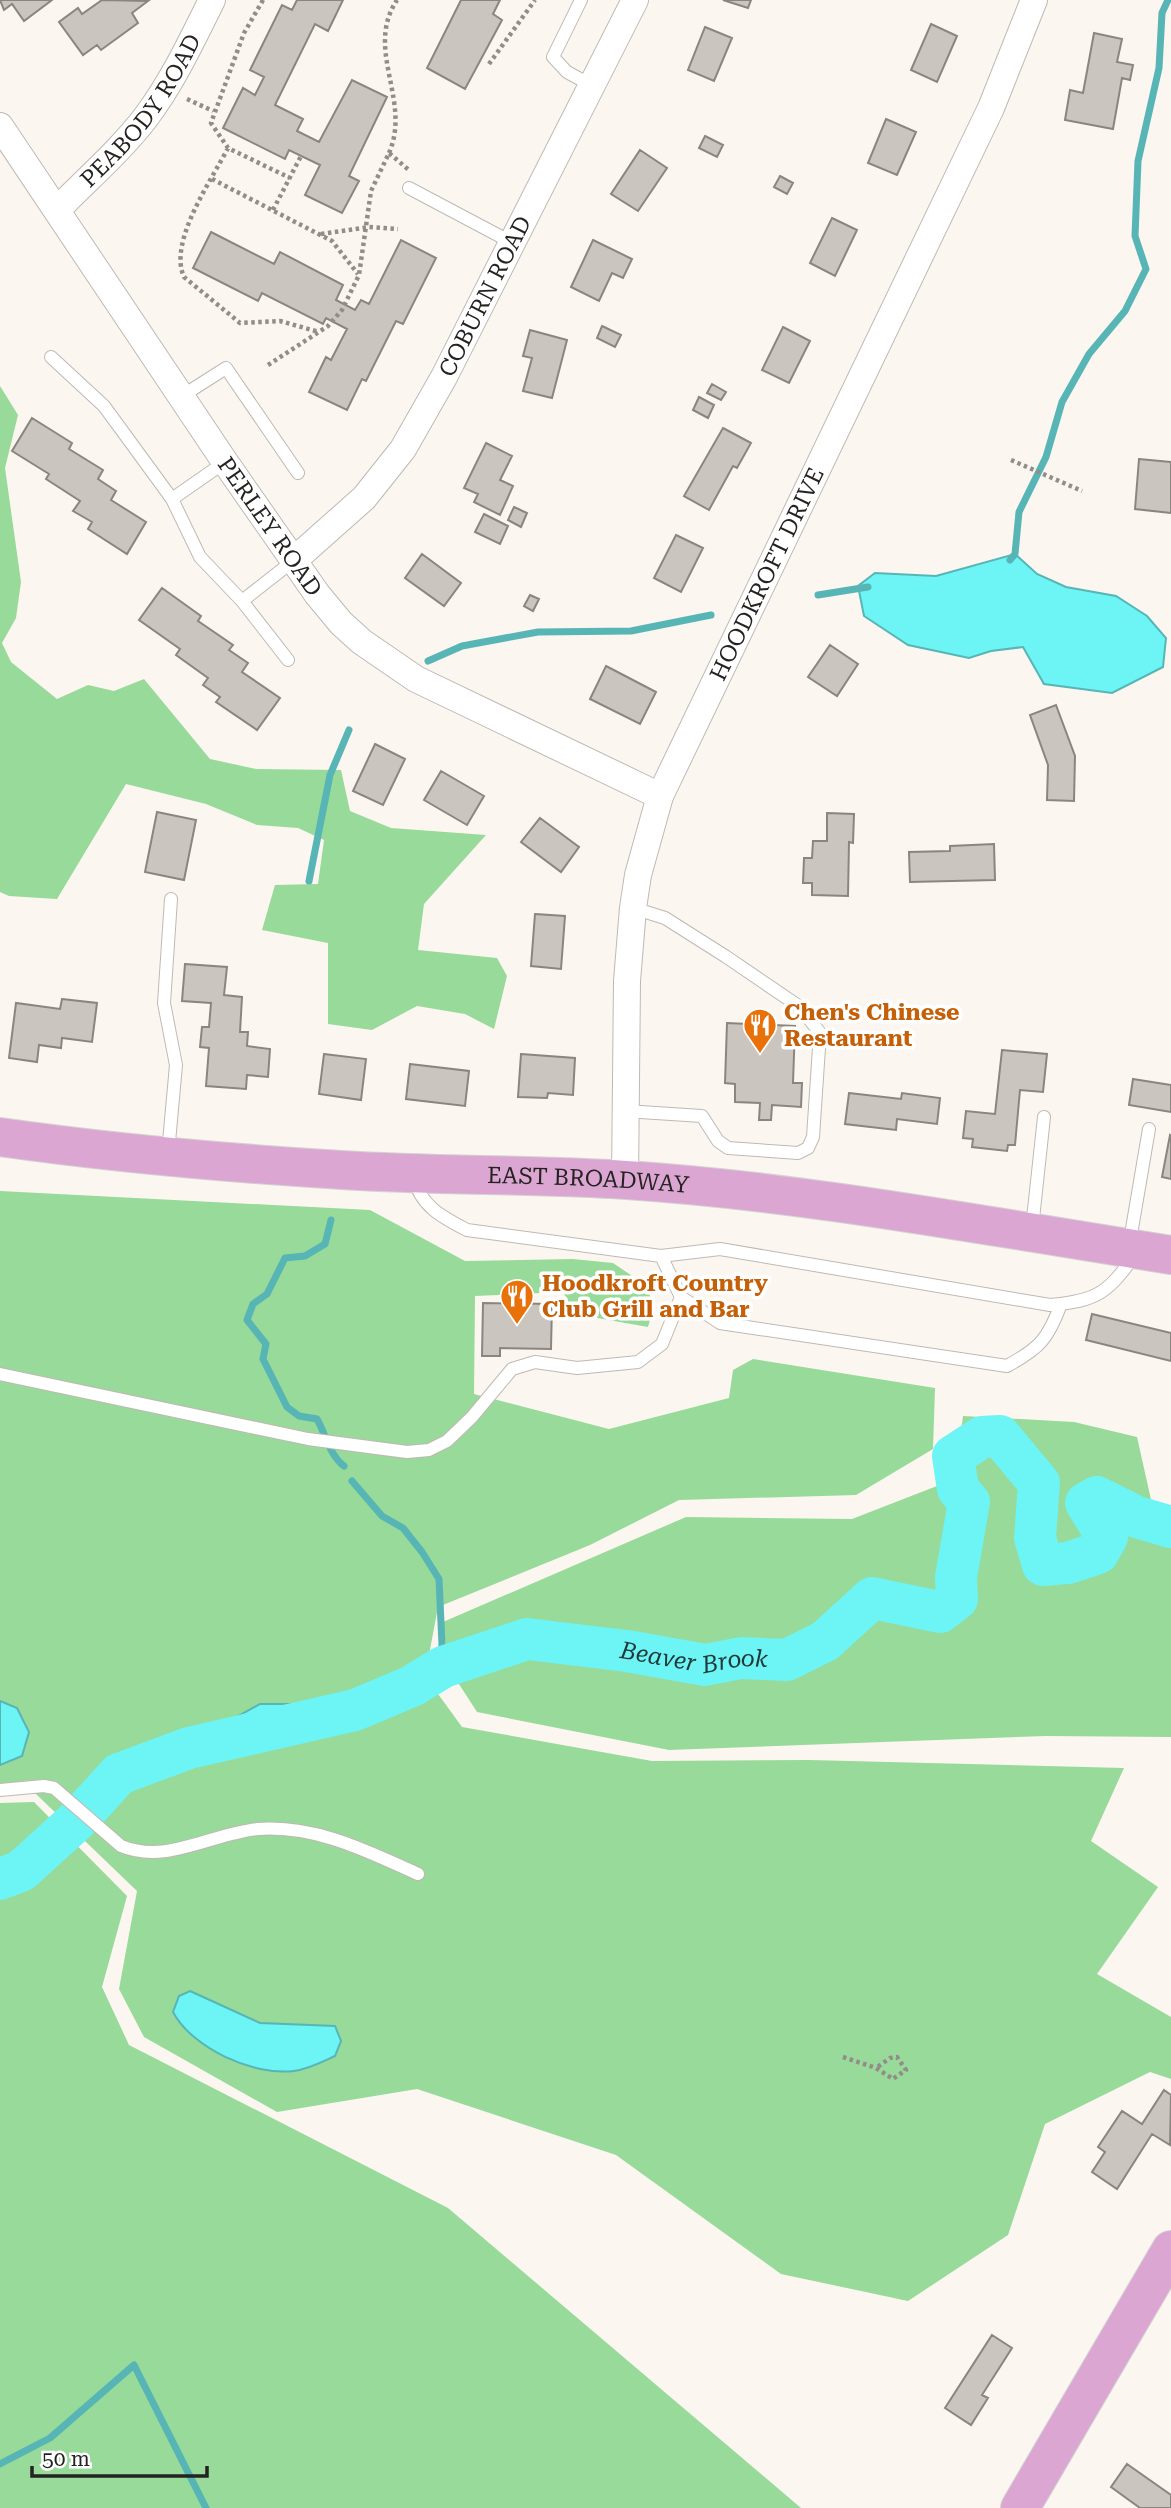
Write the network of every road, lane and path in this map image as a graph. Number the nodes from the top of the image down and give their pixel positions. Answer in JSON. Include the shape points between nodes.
{"nodes":[{"id":1,"x":212,"y":0,"type":"edge"},
{"id":2,"x":263,"y":0,"type":"edge"},
{"id":3,"x":397,"y":0,"type":"edge"},
{"id":4,"x":535,"y":0,"type":"edge"},
{"id":5,"x":581,"y":0,"type":"edge"},
{"id":6,"x":635,"y":0,"type":"edge"},
{"id":7,"x":1034,"y":0,"type":"edge"},
{"id":8,"x":489,"y":64,"type":"dead end"},
{"id":9,"x":592,"y":85,"type":"junction"},
{"id":10,"x":187,"y":99,"type":"dead end"},
{"id":11,"x":213,"y":111,"type":"junction"},
{"id":12,"x":0,"y":126,"type":"edge"},
{"id":13,"x":228,"y":148,"type":"junction"},
{"id":14,"x":389,"y":153,"type":"junction"},
{"id":15,"x":301,"y":156,"type":"dead end"},
{"id":16,"x":290,"y":178,"type":"junction"},
{"id":17,"x":212,"y":179,"type":"junction"},
{"id":18,"x":409,"y":188,"type":"joint"},
{"id":19,"x":57,"y":210,"type":"junction"},
{"id":20,"x":273,"y":210,"type":"junction"},
{"id":21,"x":364,"y":228,"type":"junction"},
{"id":22,"x":398,"y":229,"type":"dead end"},
{"id":23,"x":320,"y":234,"type":"junction"},
{"id":24,"x":511,"y":242,"type":"junction"},
{"id":25,"x":359,"y":275,"type":"junction"},
{"id":26,"x":319,"y":332,"type":"junction"},
{"id":27,"x":51,"y":357,"type":"dead end"},
{"id":28,"x":268,"y":365,"type":"dead end"},
{"id":29,"x":182,"y":396,"type":"junction"},
{"id":30,"x":1011,"y":460,"type":"dead end"},
{"id":31,"x":225,"y":461,"type":"junction"},
{"id":32,"x":298,"y":473,"type":"dead end"},
{"id":33,"x":1082,"y":491,"type":"dead end"},
{"id":34,"x":172,"y":499,"type":"junction"},
{"id":35,"x":293,"y":561,"type":"junction"},
{"id":36,"x":242,"y":601,"type":"junction"},
{"id":37,"x":288,"y":660,"type":"dead end"},
{"id":38,"x":660,"y":796,"type":"junction"},
{"id":39,"x":172,"y":899,"type":"dead end"},
{"id":40,"x":634,"y":908,"type":"junction"},
{"id":41,"x":625,"y":1111,"type":"junction"},
{"id":42,"x":1044,"y":1117,"type":"dead end"},
{"id":43,"x":1149,"y":1129,"type":"dead end"},
{"id":44,"x":0,"y":1137,"type":"edge"},
{"id":45,"x":167,"y":1157,"type":"junction"},
{"id":46,"x":413,"y":1173,"type":"junction"},
{"id":47,"x":625,"y":1180,"type":"junction"},
{"id":48,"x":1031,"y":1233,"type":"junction"},
{"id":49,"x":1146,"y":1252,"type":"edge"},
{"id":50,"x":661,"y":1256,"type":"junction"},
{"id":51,"x":681,"y":1297,"type":"junction"},
{"id":52,"x":1061,"y":1304,"type":"junction"},
{"id":53,"x":0,"y":1374,"type":"edge"},
{"id":54,"x":0,"y":1790,"type":"edge"},
{"id":55,"x":418,"y":1874,"type":"dead end"},
{"id":56,"x":843,"y":2057,"type":"dead end"},
{"id":57,"x":876,"y":2068,"type":"junction"},
{"id":58,"x":1171,"y":2250,"type":"edge"},
{"id":59,"x":1020,"y":2508,"type":"edge"}],
"edges":[{"from":1,"to":19,"type":"street","name":"PEABODY ROAD","via":[[148,115]]},
{"from":2,"to":11,"type":"path","via":[[244,33]]},
{"from":3,"to":14,"type":"path","via":[[385,24],[384,39],[398,124]]},
{"from":4,"to":8,"type":"path"},
{"from":5,"to":9,"type":"lane","via":[[553,57],[567,72]]},
{"from":6,"to":9,"type":"street","name":"COBURN ROAD"},
{"from":7,"to":38,"type":"street","name":"HOODKROFT DRIVE","via":[[991,108]]},
{"from":9,"to":24,"type":"street","name":"COBURN ROAD"},
{"from":10,"to":11,"type":"path"},
{"from":11,"to":13,"type":"path","via":[[211,123]]},
{"from":12,"to":19,"type":"street","name":"PERLEY ROAD"},
{"from":13,"to":16,"type":"path"},
{"from":13,"to":17,"type":"path"},
{"from":14,"to":18,"type":"path","via":[[410,172]]},
{"from":14,"to":21,"type":"path","via":[[371,191]]},
{"from":15,"to":16,"type":"path"},
{"from":16,"to":20,"type":"path"},
{"from":17,"to":20,"type":"path"},
{"from":17,"to":26,"type":"path","via":[[181,241],[179,266],[184,277],[240,323],[280,321]]},
{"from":18,"to":24,"type":"lane"},
{"from":19,"to":29,"type":"street","name":"PERLEY ROAD"},
{"from":20,"to":23,"type":"path"},
{"from":21,"to":22,"type":"path"},
{"from":21,"to":23,"type":"path"},
{"from":21,"to":25,"type":"path"},
{"from":23,"to":25,"type":"path","via":[[332,241]]},
{"from":24,"to":35,"type":"street","name":"COBURN ROAD","via":[[403,449],[364,498]]},
{"from":25,"to":26,"type":"path","via":[[335,320]]},
{"from":26,"to":28,"type":"path"},
{"from":27,"to":34,"type":"lane","via":[[104,406]]},
{"from":29,"to":31,"type":"street","name":"PERLEY ROAD"},
{"from":29,"to":32,"type":"lane","via":[[226,368]]},
{"from":30,"to":33,"type":"path"},
{"from":31,"to":34,"type":"lane"},
{"from":31,"to":35,"type":"street","name":"PERLEY ROAD"},
{"from":34,"to":36,"type":"lane","via":[[200,557]]},
{"from":35,"to":36,"type":"lane"},
{"from":35,"to":38,"type":"street","name":"PERLEY ROAD","via":[[341,622],[396,667]]},
{"from":36,"to":37,"type":"lane"},
{"from":38,"to":40,"type":"street","name":"HOODKROFT DRIVE","via":[[638,875]]},
{"from":39,"to":45,"type":"lane","via":[[164,1003],[176,1065]]},
{"from":40,"to":41,"type":"street","name":"HOODKROFT DRIVE","via":[[627,981]]},
{"from":40,"to":41,"type":"lane","via":[[665,918],[708,945],[800,1007],[820,1033],[813,1137],[808,1148],[798,1153],[728,1148],[718,1142],[702,1115]]},
{"from":41,"to":47,"type":"street","name":"HOODKROFT DRIVE"},
{"from":42,"to":48,"type":"lane"},
{"from":43,"to":49,"type":"lane"},
{"from":44,"to":45,"type":"main road","name":"EAST BROADWAY"},
{"from":45,"to":46,"type":"main road","name":"EAST BROADWAY"},
{"from":46,"to":47,"type":"main road","name":"EAST BROADWAY"},
{"from":46,"to":50,"type":"lane","via":[[418,1196],[439,1215],[467,1230]]},
{"from":47,"to":48,"type":"main road","name":"EAST BROADWAY","via":[[809,1198]]},
{"from":48,"to":49,"type":"main road","name":"EAST BROADWAY"},
{"from":49,"to":52,"type":"lane","via":[[1117,1281],[1084,1302]]},
{"from":50,"to":51,"type":"lane"},
{"from":50,"to":52,"type":"lane","via":[[720,1249]]},
{"from":51,"to":52,"type":"lane","via":[[720,1323],[1007,1366],[1034,1352],[1050,1333]]},
{"from":51,"to":53,"type":"lane","via":[[662,1344],[638,1362],[577,1368],[535,1362],[512,1369],[472,1417],[447,1441],[429,1450],[407,1452],[308,1439]]},
{"from":54,"to":55,"type":"lane","via":[[54,1788],[133,1851],[162,1853],[257,1829],[297,1830],[353,1845]]},
{"from":56,"to":57,"type":"path"},
{"from":57,"to":57,"type":"path","via":[[893,2079],[906,2070],[897,2057]]},
{"from":58,"to":59,"type":"main road"}]}
